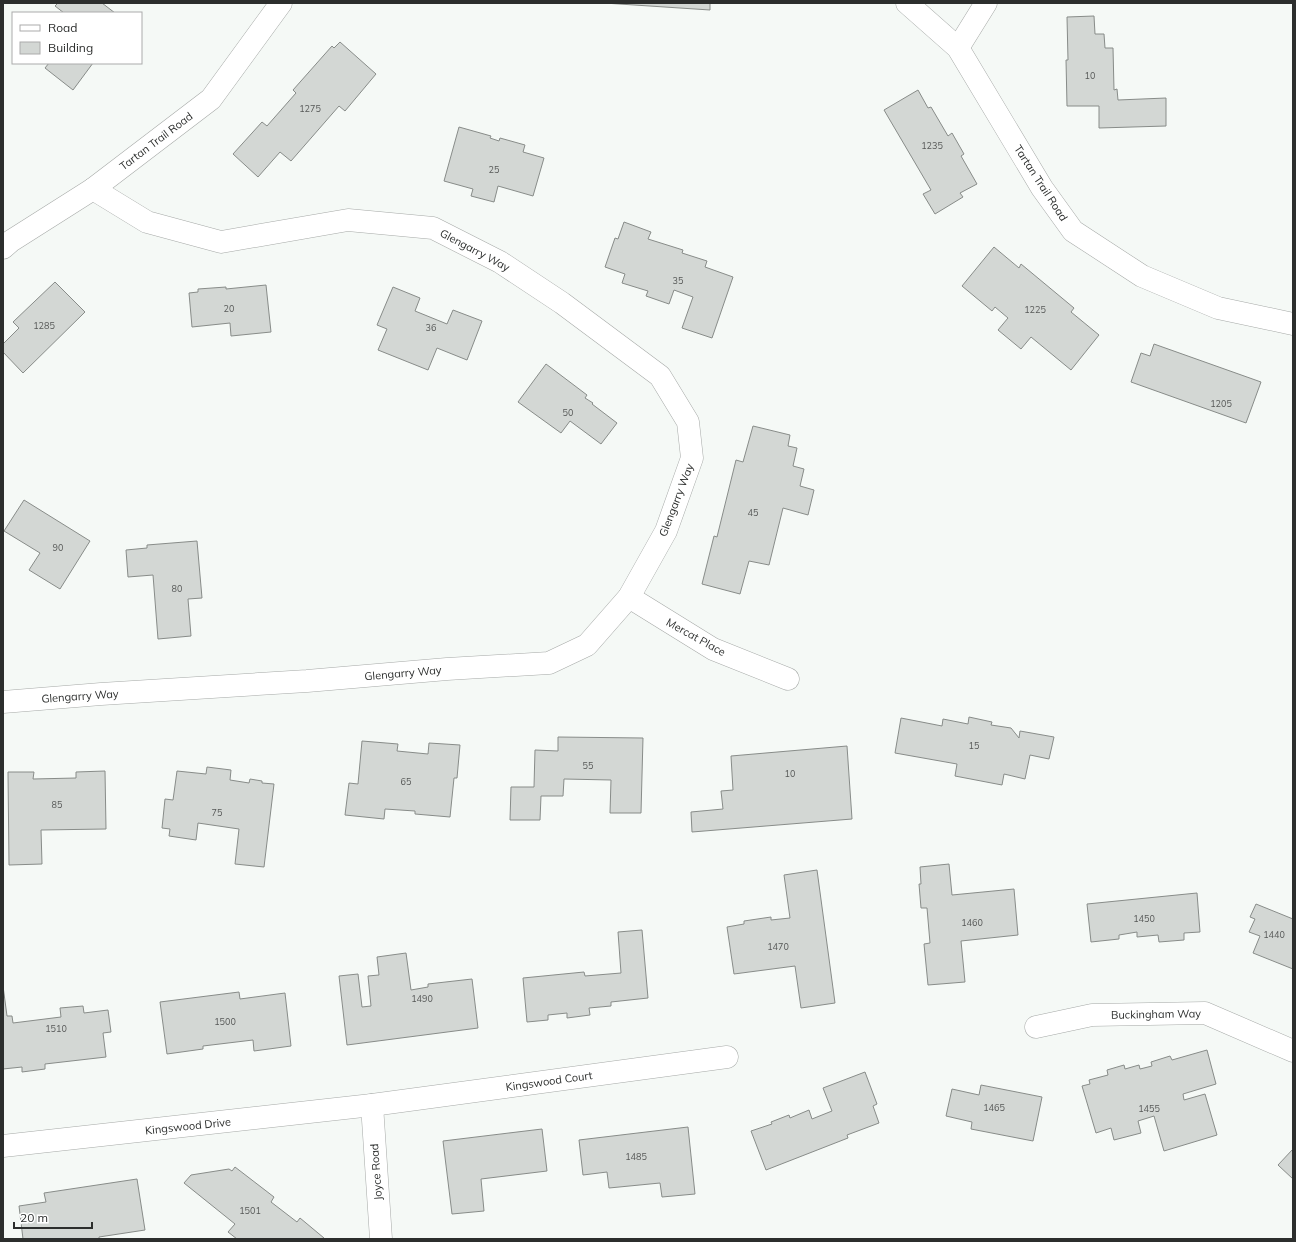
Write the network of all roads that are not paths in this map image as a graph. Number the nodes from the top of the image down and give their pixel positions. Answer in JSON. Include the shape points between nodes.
{"nodes":[{"id":1,"x":281,"y":3,"type":"edge"},
{"id":2,"x":907,"y":3,"type":"edge"},
{"id":3,"x":986,"y":3,"type":"edge"},
{"id":4,"x":958,"y":48,"type":"junction"},
{"id":5,"x":93,"y":189,"type":"junction"},
{"id":6,"x":3,"y":248,"type":"edge"},
{"id":7,"x":1293,"y":324,"type":"edge"},
{"id":8,"x":629,"y":597,"type":"junction"},
{"id":9,"x":788,"y":679,"type":"dead end"},
{"id":10,"x":3,"y":702,"type":"edge"},
{"id":11,"x":1036,"y":1027,"type":"dead end"},
{"id":12,"x":1293,"y":1050,"type":"edge"},
{"id":13,"x":727,"y":1056,"type":"dead end"},
{"id":14,"x":372,"y":1106,"type":"junction"},
{"id":15,"x":3,"y":1146,"type":"edge"},
{"id":16,"x":381,"y":1239,"type":"edge"}],
"edges":[{"from":1,"to":5,"type":"street","name":"Tartan Trail Road","via":[[211,99]]},
{"from":2,"to":4,"type":"street","name":"Tartan Trail Road"},
{"from":3,"to":4,"type":"street"},
{"from":4,"to":7,"type":"street","name":"Tartan Trail Road","via":[[1042,188],[1073,231],[1149,279],[1218,308]]},
{"from":5,"to":6,"type":"street","name":"Tartan Trail Road","via":[[11,240]]},
{"from":5,"to":8,"type":"street","name":"Glengarry Way","via":[[147,222],[221,242],[348,220],[433,228],[500,262],[562,303],[660,376],[688,422],[692,458],[666,531]]},
{"from":8,"to":9,"type":"street","name":"Mercat Place","via":[[713,649]]},
{"from":8,"to":10,"type":"street","name":"Glengarry Way","via":[[587,645],[548,663]]},
{"from":11,"to":12,"type":"street","name":"Buckingham Way","via":[[1092,1015],[1205,1013]]},
{"from":13,"to":14,"type":"street","name":"Kingswood Court"},
{"from":14,"to":15,"type":"street","name":"Kingswood Drive"},
{"from":14,"to":16,"type":"street","name":"Joyce Road"}]}
